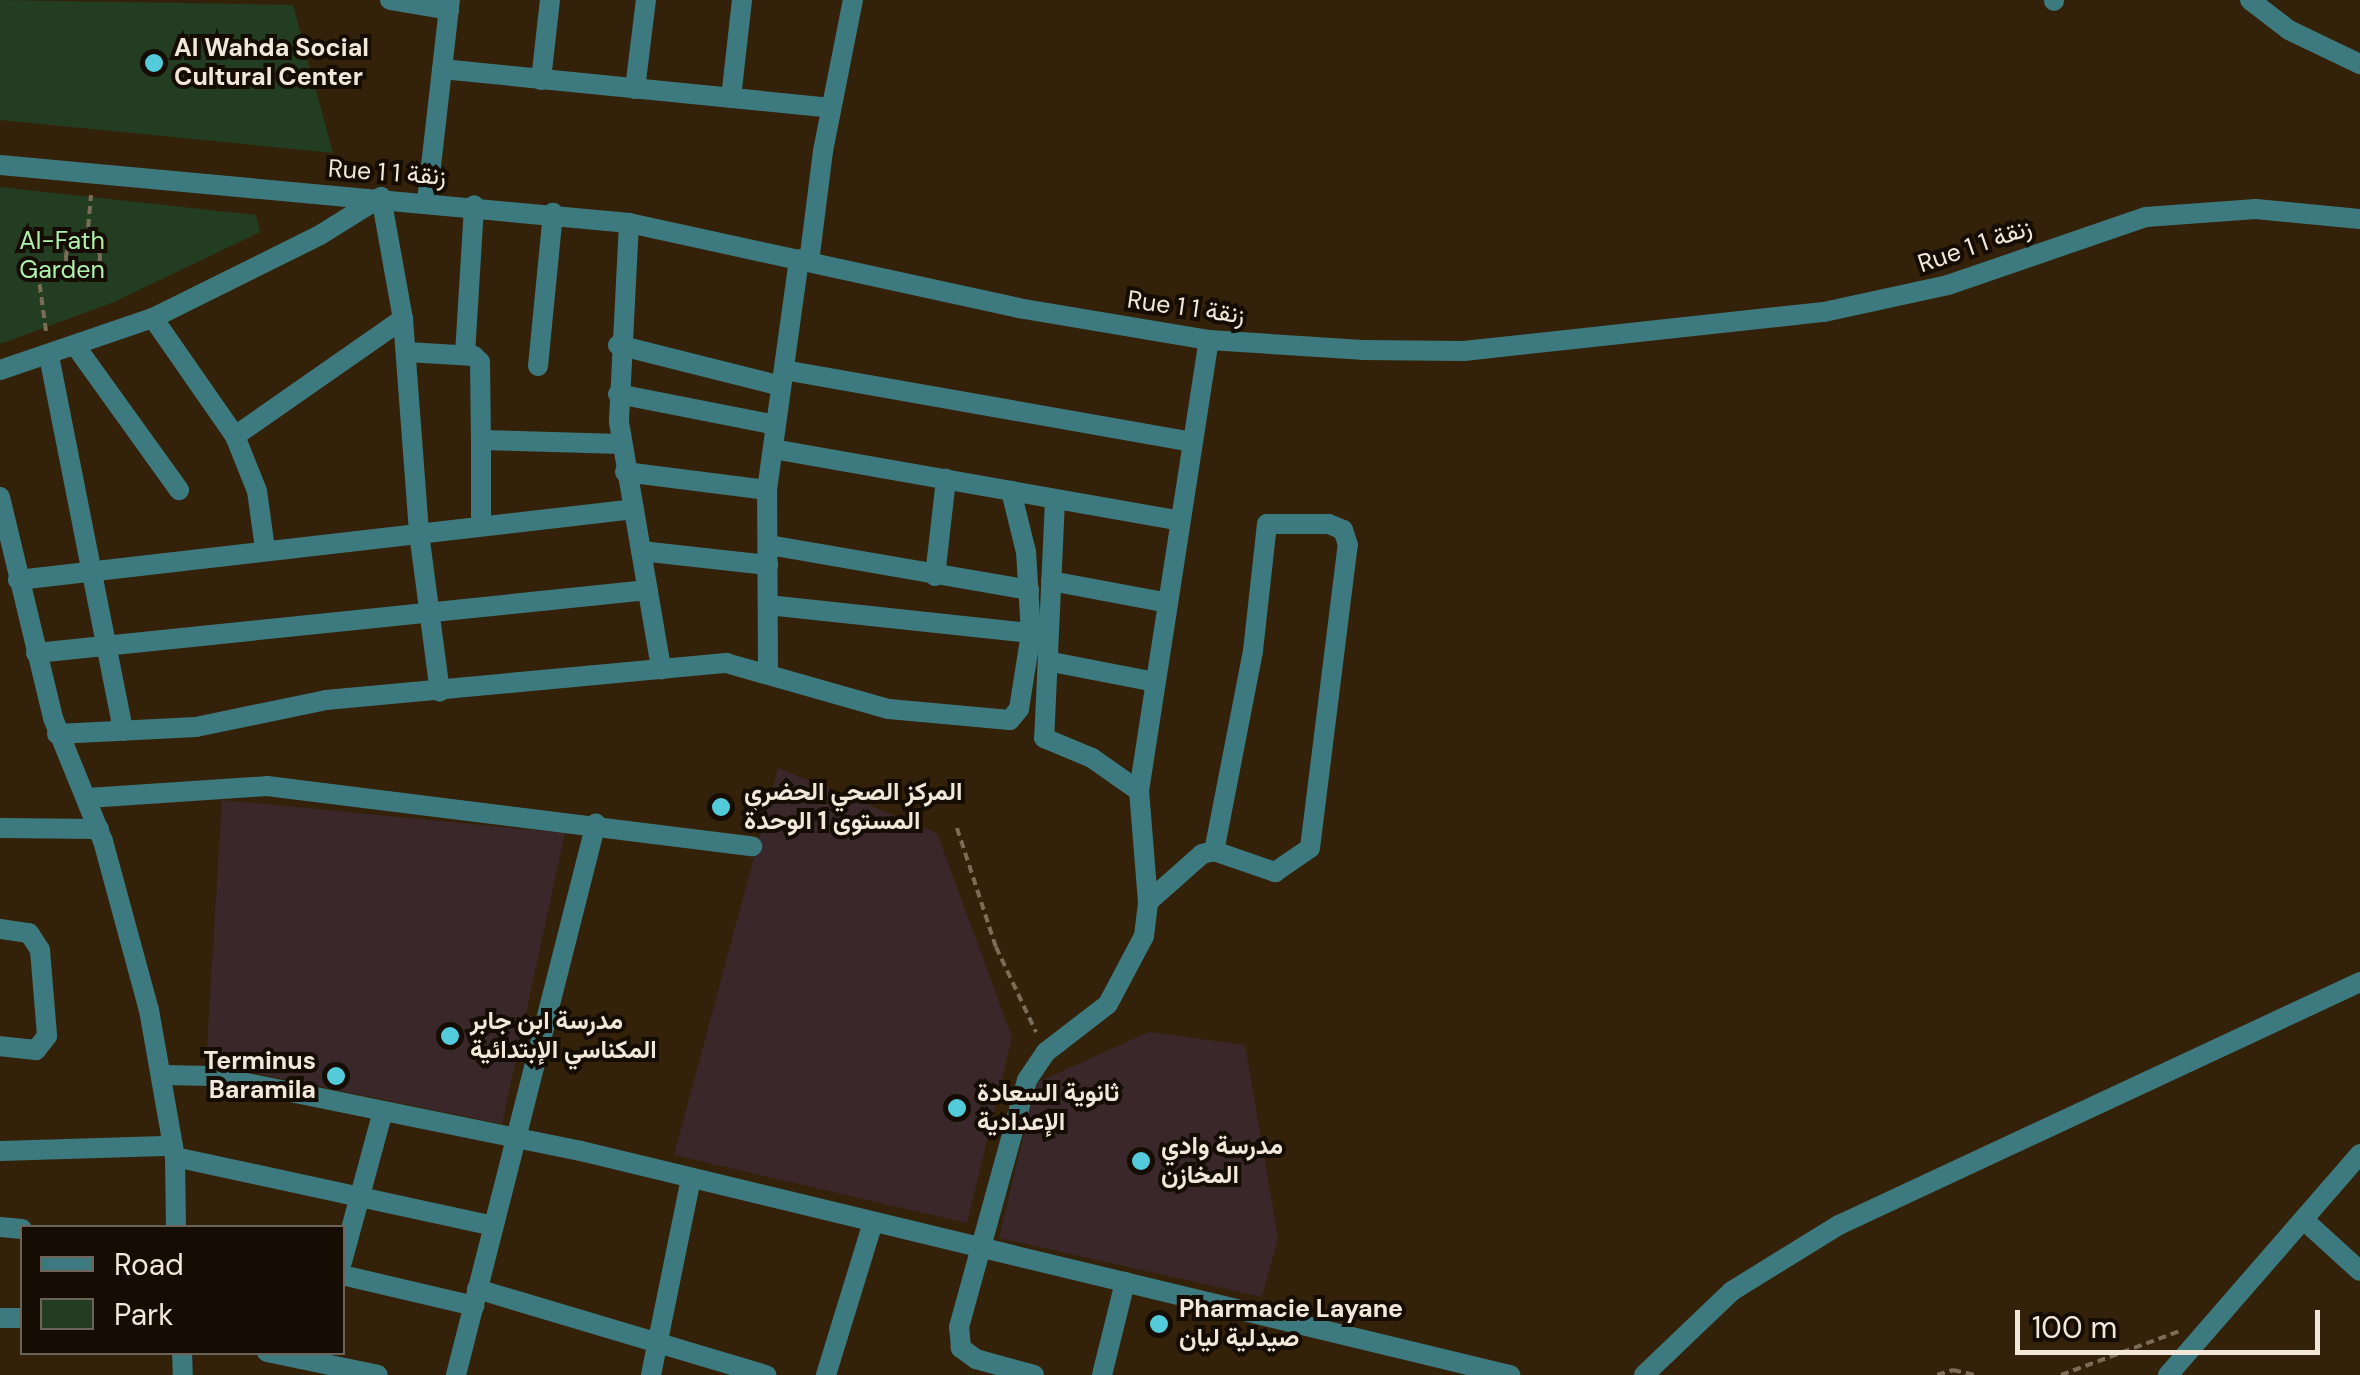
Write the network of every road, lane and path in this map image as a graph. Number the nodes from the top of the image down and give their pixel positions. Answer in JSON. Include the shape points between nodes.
{"nodes":[{"id":1,"x":390,"y":0,"type":"edge"},
{"id":2,"x":550,"y":0,"type":"edge"},
{"id":3,"x":646,"y":0,"type":"edge"},
{"id":4,"x":742,"y":0,"type":"edge"},
{"id":5,"x":853,"y":0,"type":"edge"},
{"id":6,"x":2250,"y":0,"type":"edge"},
{"id":7,"x":449,"y":5,"type":"edge"},
{"id":8,"x":2360,"y":64,"type":"edge"},
{"id":9,"x":442,"y":68,"type":"junction"},
{"id":10,"x":541,"y":80,"type":"junction"},
{"id":11,"x":636,"y":89,"type":"junction"},
{"id":12,"x":731,"y":98,"type":"junction"},
{"id":13,"x":831,"y":108,"type":"junction"},
{"id":14,"x":0,"y":165,"type":"edge"},
{"id":15,"x":93,"y":175,"type":"junction"},
{"id":16,"x":381,"y":197,"type":"junction"},
{"id":17,"x":427,"y":201,"type":"junction"},
{"id":18,"x":474,"y":204,"type":"junction"},
{"id":19,"x":553,"y":213,"type":"junction"},
{"id":20,"x":2360,"y":219,"type":"edge"},
{"id":21,"x":629,"y":223,"type":"junction"},
{"id":22,"x":87,"y":240,"type":"junction"},
{"id":23,"x":804,"y":260,"type":"junction"},
{"id":24,"x":67,"y":263,"type":"junction"},
{"id":25,"x":153,"y":318,"type":"junction"},
{"id":26,"x":404,"y":319,"type":"junction"},
{"id":27,"x":1209,"y":340,"type":"junction"},
{"id":28,"x":618,"y":345,"type":"junction"},
{"id":29,"x":77,"y":348,"type":"junction"},
{"id":30,"x":407,"y":352,"type":"junction"},
{"id":31,"x":465,"y":354,"type":"junction"},
{"id":32,"x":50,"y":356,"type":"junction"},
{"id":33,"x":538,"y":366,"type":"dead end"},
{"id":34,"x":0,"y":370,"type":"edge"},
{"id":35,"x":782,"y":378,"type":"junction"},
{"id":36,"x":618,"y":394,"type":"junction"},
{"id":37,"x":776,"y":426,"type":"junction"},
{"id":38,"x":235,"y":436,"type":"junction"},
{"id":39,"x":481,"y":440,"type":"junction"},
{"id":40,"x":1192,"y":442,"type":"junction"},
{"id":41,"x":622,"y":444,"type":"junction"},
{"id":42,"x":773,"y":448,"type":"junction"},
{"id":43,"x":625,"y":472,"type":"junction"},
{"id":44,"x":946,"y":480,"type":"junction"},
{"id":45,"x":178,"y":490,"type":"dead end"},
{"id":46,"x":768,"y":490,"type":"junction"},
{"id":47,"x":1011,"y":491,"type":"junction"},
{"id":48,"x":0,"y":497,"type":"edge"},
{"id":49,"x":1055,"y":500,"type":"junction"},
{"id":50,"x":634,"y":509,"type":"junction"},
{"id":51,"x":1180,"y":521,"type":"junction"},
{"id":52,"x":482,"y":526,"type":"junction"},
{"id":53,"x":419,"y":533,"type":"junction"},
{"id":54,"x":265,"y":549,"type":"junction"},
{"id":55,"x":641,"y":551,"type":"junction"},
{"id":56,"x":768,"y":555,"type":"junction"},
{"id":57,"x":96,"y":570,"type":"junction"},
{"id":58,"x":935,"y":576,"type":"junction"},
{"id":59,"x":18,"y":580,"type":"junction"},
{"id":60,"x":1051,"y":581,"type":"junction"},
{"id":61,"x":648,"y":590,"type":"junction"},
{"id":62,"x":1028,"y":590,"type":"junction"},
{"id":63,"x":1168,"y":603,"type":"junction"},
{"id":64,"x":768,"y":605,"type":"junction"},
{"id":65,"x":430,"y":612,"type":"junction"},
{"id":66,"x":1030,"y":632,"type":"junction"},
{"id":67,"x":110,"y":647,"type":"junction"},
{"id":68,"x":36,"y":653,"type":"junction"},
{"id":69,"x":1052,"y":662,"type":"junction"},
{"id":70,"x":768,"y":669,"type":"junction"},
{"id":71,"x":661,"y":670,"type":"junction"},
{"id":72,"x":1156,"y":682,"type":"junction"},
{"id":73,"x":440,"y":692,"type":"junction"},
{"id":74,"x":123,"y":731,"type":"junction"},
{"id":75,"x":58,"y":734,"type":"junction"},
{"id":76,"x":1138,"y":791,"type":"junction"},
{"id":77,"x":88,"y":798,"type":"junction"},
{"id":78,"x":596,"y":823,"type":"junction"},
{"id":79,"x":0,"y":828,"type":"edge"},
{"id":80,"x":957,"y":828,"type":"dead end"},
{"id":81,"x":99,"y":829,"type":"junction"},
{"id":82,"x":752,"y":846,"type":"dead end"},
{"id":83,"x":1214,"y":851,"type":"junction"},
{"id":84,"x":1148,"y":902,"type":"junction"},
{"id":85,"x":0,"y":930,"type":"edge"},
{"id":86,"x":2360,"y":982,"type":"edge"},
{"id":87,"x":0,"y":1046,"type":"edge"},
{"id":88,"x":1046,"y":1052,"type":"junction"},
{"id":89,"x":163,"y":1075,"type":"junction"},
{"id":90,"x":382,"y":1111,"type":"junction"},
{"id":91,"x":513,"y":1138,"type":"junction"},
{"id":92,"x":0,"y":1151,"type":"edge"},
{"id":93,"x":174,"y":1151,"type":"junction"},
{"id":94,"x":2360,"y":1154,"type":"edge"},
{"id":95,"x":691,"y":1178,"type":"junction"},
{"id":96,"x":362,"y":1194,"type":"junction"},
{"id":97,"x":2304,"y":1221,"type":"junction"},
{"id":98,"x":873,"y":1222,"type":"junction"},
{"id":99,"x":176,"y":1225,"type":"edge"},
{"id":100,"x":492,"y":1226,"type":"junction"},
{"id":101,"x":982,"y":1251,"type":"junction"},
{"id":102,"x":345,"y":1252,"type":"edge"},
{"id":103,"x":2360,"y":1271,"type":"edge"},
{"id":104,"x":345,"y":1276,"type":"edge"},
{"id":105,"x":1124,"y":1282,"type":"junction"},
{"id":106,"x":475,"y":1297,"type":"junction"},
{"id":107,"x":2186,"y":1328,"type":"dead end"},
{"id":108,"x":659,"y":1342,"type":"junction"},
{"id":109,"x":281,"y":1355,"type":"edge"},
{"id":110,"x":317,"y":1363,"type":"edge"},
{"id":111,"x":378,"y":1375,"type":"edge"},
{"id":112,"x":456,"y":1375,"type":"edge"},
{"id":113,"x":652,"y":1375,"type":"edge"},
{"id":114,"x":766,"y":1375,"type":"edge"},
{"id":115,"x":826,"y":1375,"type":"edge"},
{"id":116,"x":1034,"y":1375,"type":"edge"},
{"id":117,"x":1102,"y":1375,"type":"edge"},
{"id":118,"x":1510,"y":1375,"type":"edge"},
{"id":119,"x":1644,"y":1375,"type":"edge"},
{"id":120,"x":1938,"y":1375,"type":"edge"},
{"id":121,"x":1974,"y":1375,"type":"edge"},
{"id":122,"x":2061,"y":1375,"type":"edge"},
{"id":123,"x":2168,"y":1375,"type":"edge"}],
"edges":[{"from":1,"to":7,"type":"street"},
{"from":2,"to":10,"type":"street"},
{"from":3,"to":11,"type":"street"},
{"from":4,"to":12,"type":"street"},
{"from":5,"to":13,"type":"street"},
{"from":6,"to":8,"type":"street","via":[[2288,30]]},
{"from":7,"to":9,"type":"street"},
{"from":9,"to":10,"type":"street"},
{"from":9,"to":17,"type":"street"},
{"from":10,"to":11,"type":"street"},
{"from":11,"to":12,"type":"street"},
{"from":12,"to":13,"type":"street"},
{"from":13,"to":23,"type":"street"},
{"from":14,"to":15,"type":"street","name":"Rue 1 زنقة 1"},
{"from":15,"to":16,"type":"street","name":"Rue 1 زنقة 1"},
{"from":15,"to":22,"type":"path"},
{"from":16,"to":17,"type":"street","name":"Rue 1 زنقة 1"},
{"from":16,"to":25,"type":"street"},
{"from":16,"to":26,"type":"street"},
{"from":17,"to":18,"type":"street","name":"Rue 1 زنقة 1"},
{"from":18,"to":19,"type":"street","name":"Rue 1 زنقة 1"},
{"from":18,"to":31,"type":"street"},
{"from":19,"to":21,"type":"street","name":"Rue 1 زنقة 1"},
{"from":19,"to":33,"type":"street"},
{"from":20,"to":27,"type":"street","name":"Rue 1 زنقة 1","via":[[2256,209],[2146,216],[1890,299],[1551,344],[1464,352]]},
{"from":21,"to":23,"type":"street","name":"Rue 1 زنقة 1"},
{"from":21,"to":28,"type":"street"},
{"from":22,"to":24,"type":"path","via":[[69,246]]},
{"from":22,"to":24,"type":"path","via":[[100,255],[94,270],[79,273]]},
{"from":23,"to":27,"type":"street","name":"Rue 1 زنقة 1","via":[[1018,308]]},
{"from":23,"to":35,"type":"street"},
{"from":24,"to":32,"type":"path","via":[[40,280]]},
{"from":25,"to":29,"type":"street"},
{"from":25,"to":38,"type":"street"},
{"from":26,"to":30,"type":"street"},
{"from":26,"to":38,"type":"street"},
{"from":27,"to":40,"type":"street"},
{"from":28,"to":35,"type":"street"},
{"from":28,"to":36,"type":"street"},
{"from":29,"to":32,"type":"street"},
{"from":29,"to":45,"type":"street"},
{"from":30,"to":31,"type":"street"},
{"from":30,"to":53,"type":"street"},
{"from":31,"to":39,"type":"street","via":[[481,370]]},
{"from":32,"to":34,"type":"street"},
{"from":32,"to":57,"type":"street"},
{"from":35,"to":37,"type":"street"},
{"from":35,"to":40,"type":"street"},
{"from":36,"to":37,"type":"street"},
{"from":36,"to":41,"type":"street"},
{"from":37,"to":42,"type":"street"},
{"from":38,"to":54,"type":"street","via":[[258,491]]},
{"from":39,"to":41,"type":"street"},
{"from":39,"to":52,"type":"street"},
{"from":40,"to":51,"type":"street"},
{"from":41,"to":43,"type":"street"},
{"from":42,"to":44,"type":"street"},
{"from":42,"to":46,"type":"street"},
{"from":43,"to":46,"type":"street"},
{"from":43,"to":50,"type":"street"},
{"from":44,"to":47,"type":"street"},
{"from":44,"to":58,"type":"street"},
{"from":46,"to":56,"type":"street"},
{"from":47,"to":49,"type":"street"},
{"from":47,"to":62,"type":"street"},
{"from":48,"to":59,"type":"street"},
{"from":49,"to":51,"type":"street"},
{"from":49,"to":60,"type":"street"},
{"from":50,"to":52,"type":"street"},
{"from":50,"to":55,"type":"street"},
{"from":51,"to":63,"type":"street"},
{"from":52,"to":53,"type":"street"},
{"from":53,"to":54,"type":"street"},
{"from":53,"to":65,"type":"street"},
{"from":54,"to":57,"type":"street"},
{"from":55,"to":56,"type":"street"},
{"from":55,"to":61,"type":"street"},
{"from":56,"to":58,"type":"street"},
{"from":56,"to":64,"type":"street"},
{"from":57,"to":59,"type":"street"},
{"from":57,"to":67,"type":"street"},
{"from":58,"to":62,"type":"street"},
{"from":59,"to":68,"type":"street"},
{"from":60,"to":63,"type":"street"},
{"from":60,"to":69,"type":"street"},
{"from":61,"to":65,"type":"street"},
{"from":61,"to":71,"type":"street"},
{"from":62,"to":66,"type":"street"},
{"from":63,"to":72,"type":"street"},
{"from":64,"to":66,"type":"street"},
{"from":64,"to":70,"type":"street"},
{"from":65,"to":67,"type":"street"},
{"from":65,"to":73,"type":"street"},
{"from":66,"to":70,"type":"street","via":[[1020,709],[1010,720],[889,709]]},
{"from":67,"to":68,"type":"street"},
{"from":67,"to":74,"type":"street"},
{"from":68,"to":75,"type":"street"},
{"from":69,"to":72,"type":"street"},
{"from":69,"to":76,"type":"street","via":[[1041,717],[1044,738],[1092,758]]},
{"from":70,"to":71,"type":"street","via":[[726,662]]},
{"from":71,"to":73,"type":"street"},
{"from":72,"to":76,"type":"street"},
{"from":73,"to":74,"type":"street","via":[[326,700],[242,720]]},
{"from":74,"to":75,"type":"street"},
{"from":75,"to":77,"type":"street"},
{"from":76,"to":84,"type":"street"},
{"from":77,"to":78,"type":"street","via":[[268,786]]},
{"from":77,"to":81,"type":"street"},
{"from":78,"to":82,"type":"street"},
{"from":78,"to":91,"type":"street"},
{"from":79,"to":81,"type":"street"},
{"from":80,"to":88,"type":"path","via":[[996,947]]},
{"from":81,"to":89,"type":"street"},
{"from":83,"to":83,"type":"street","via":[[1275,872],[1310,848],[1348,545],[1343,530],[1330,524],[1267,524],[1250,670]]},
{"from":83,"to":84,"type":"street"},
{"from":84,"to":88,"type":"street","via":[[1137,960],[1108,1004]]},
{"from":85,"to":87,"type":"street","via":[[28,934],[37,944],[47,1036],[36,1050]]},
{"from":86,"to":119,"type":"street","via":[[1824,1233],[1732,1291]]},
{"from":88,"to":101,"type":"street","via":[[1027,1080]]},
{"from":89,"to":90,"type":"street","via":[[212,1076]]},
{"from":89,"to":93,"type":"street"},
{"from":90,"to":91,"type":"street"},
{"from":90,"to":96,"type":"street"},
{"from":91,"to":95,"type":"street"},
{"from":91,"to":100,"type":"street"},
{"from":92,"to":93,"type":"street"},
{"from":93,"to":96,"type":"street"},
{"from":93,"to":99,"type":"street"},
{"from":94,"to":97,"type":"street"},
{"from":95,"to":98,"type":"street"},
{"from":95,"to":108,"type":"street"},
{"from":96,"to":100,"type":"street"},
{"from":96,"to":102,"type":"street"},
{"from":97,"to":103,"type":"street"},
{"from":97,"to":123,"type":"street"},
{"from":98,"to":101,"type":"street"},
{"from":98,"to":115,"type":"street"},
{"from":100,"to":106,"type":"street"},
{"from":101,"to":105,"type":"street"},
{"from":101,"to":116,"type":"street","via":[[958,1328],[961,1348],[976,1359]]},
{"from":104,"to":106,"type":"street"},
{"from":105,"to":117,"type":"street"},
{"from":105,"to":118,"type":"street"},
{"from":106,"to":108,"type":"street"},
{"from":106,"to":112,"type":"street"},
{"from":107,"to":122,"type":"path"},
{"from":108,"to":113,"type":"street"},
{"from":108,"to":114,"type":"street"},
{"from":109,"to":110,"type":"street"},
{"from":110,"to":111,"type":"street"},
{"from":120,"to":121,"type":"path"}]}
